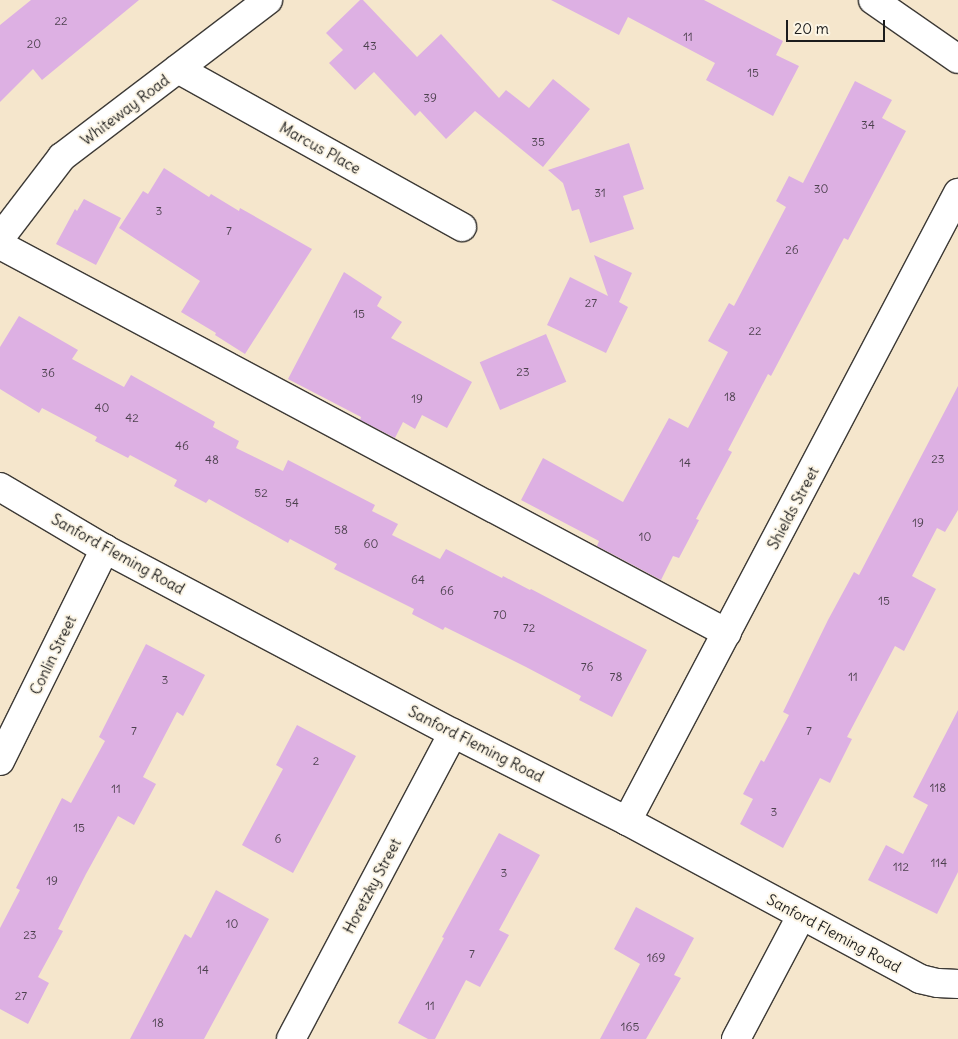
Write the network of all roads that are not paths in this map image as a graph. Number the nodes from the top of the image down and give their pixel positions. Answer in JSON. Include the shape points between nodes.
{"nodes":[{"id":1,"x":268,"y":0,"type":"edge"},
{"id":2,"x":873,"y":0,"type":"edge"},
{"id":3,"x":958,"y":59,"type":"edge"},
{"id":4,"x":178,"y":69,"type":"junction"},
{"id":5,"x":958,"y":193,"type":"edge"},
{"id":6,"x":462,"y":227,"type":"dead end"},
{"id":7,"x":0,"y":238,"type":"edge"},
{"id":8,"x":0,"y":245,"type":"edge"},
{"id":9,"x":0,"y":486,"type":"edge"},
{"id":10,"x":105,"y":549,"type":"junction"},
{"id":11,"x":727,"y":633,"type":"junction"},
{"id":12,"x":453,"y":733,"type":"junction"},
{"id":13,"x":4,"y":744,"type":"edge"},
{"id":14,"x":627,"y":821,"type":"junction"},
{"id":15,"x":801,"y":916,"type":"junction"},
{"id":16,"x":958,"y":984,"type":"edge"},
{"id":17,"x":291,"y":1039,"type":"edge"},
{"id":18,"x":736,"y":1039,"type":"edge"}],
"edges":[{"from":1,"to":4,"type":"street","name":"Whiteway Road"},
{"from":2,"to":3,"type":"street"},
{"from":4,"to":6,"type":"street","name":"Marcus Place"},
{"from":4,"to":7,"type":"street","name":"Whiteway Road","via":[[62,157]]},
{"from":5,"to":11,"type":"street","name":"Shields Street"},
{"from":8,"to":11,"type":"street"},
{"from":9,"to":10,"type":"street","name":"Sanford Fleming Road"},
{"from":10,"to":12,"type":"street","name":"Sanford Fleming Road"},
{"from":10,"to":13,"type":"street","name":"Conlin Street"},
{"from":11,"to":14,"type":"street","name":"Shields Street"},
{"from":12,"to":14,"type":"street","name":"Sanford Fleming Road"},
{"from":12,"to":17,"type":"street","name":"Horetzky Street"},
{"from":14,"to":15,"type":"street","name":"Sanford Fleming Road"},
{"from":15,"to":16,"type":"street","name":"Sanford Fleming Road","via":[[920,979]]},
{"from":15,"to":18,"type":"street"}]}
